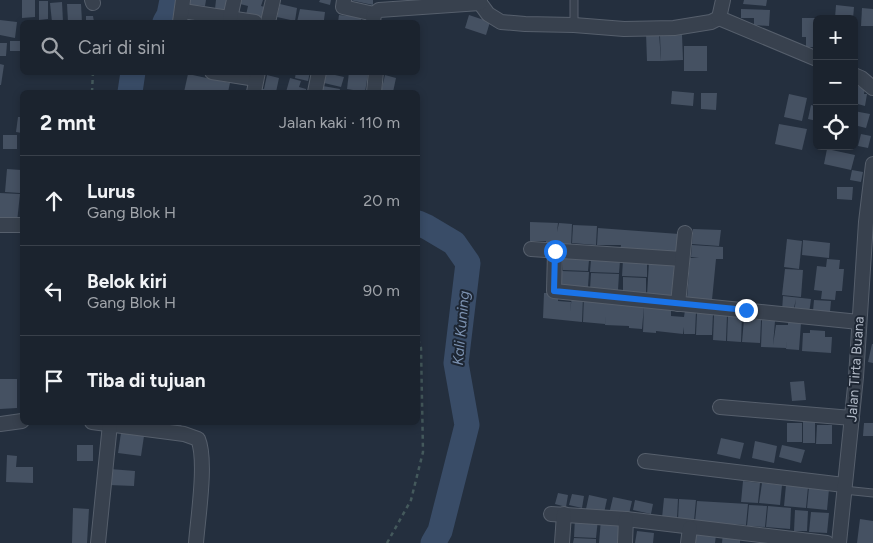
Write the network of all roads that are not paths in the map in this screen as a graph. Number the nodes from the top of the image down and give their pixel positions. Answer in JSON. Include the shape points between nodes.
{"nodes":[{"id":1,"x":234,"y":0,"type":"edge"},
{"id":2,"x":272,"y":0,"type":"edge"},
{"id":3,"x":344,"y":0,"type":"edge"},
{"id":4,"x":574,"y":0,"type":"edge"},
{"id":5,"x":722,"y":0,"type":"edge"},
{"id":6,"x":480,"y":2,"type":"edge"},
{"id":7,"x":408,"y":4,"type":"edge"},
{"id":8,"x":182,"y":11,"type":"edge"},
{"id":9,"x":230,"y":18,"type":"junction"},
{"id":10,"x":373,"y":18,"type":"edge"},
{"id":11,"x":719,"y":18,"type":"junction"},
{"id":12,"x":242,"y":20,"type":"edge"},
{"id":13,"x":268,"y":20,"type":"edge"},
{"id":14,"x":574,"y":25,"type":"junction"},
{"id":15,"x":813,"y":57,"type":"edge"},
{"id":16,"x":227,"y":75,"type":"edge"},
{"id":17,"x":318,"y":75,"type":"edge"},
{"id":18,"x":376,"y":75,"type":"edge"},
{"id":19,"x":858,"y":77,"type":"edge"},
{"id":20,"x":256,"y":81,"type":"edge"},
{"id":21,"x":873,"y":88,"type":"edge"},
{"id":22,"x":315,"y":90,"type":"edge"},
{"id":23,"x":374,"y":90,"type":"edge"},
{"id":24,"x":873,"y":164,"type":"edge"},
{"id":25,"x":870,"y":212,"type":"edge"},
{"id":26,"x":0,"y":225,"type":"edge"},
{"id":27,"x":20,"y":225,"type":"edge"},
{"id":28,"x":685,"y":233,"type":"dead end"},
{"id":29,"x":531,"y":249,"type":"dead end"},
{"id":30,"x":555,"y":251,"type":"junction"},
{"id":31,"x":682,"y":260,"type":"junction"},
{"id":32,"x":678,"y":304,"type":"junction"},
{"id":33,"x":859,"y":322,"type":"junction"},
{"id":34,"x":720,"y":407,"type":"dead end"},
{"id":35,"x":852,"y":418,"type":"junction"},
{"id":36,"x":20,"y":422,"type":"edge"},
{"id":37,"x":0,"y":424,"type":"edge"},
{"id":38,"x":110,"y":425,"type":"edge"},
{"id":39,"x":117,"y":425,"type":"edge"},
{"id":40,"x":644,"y":461,"type":"dead end"},
{"id":41,"x":843,"y":487,"type":"junction"},
{"id":42,"x":873,"y":493,"type":"edge"},
{"id":43,"x":626,"y":520,"type":"junction"},
{"id":44,"x":690,"y":528,"type":"junction"},
{"id":45,"x":753,"y":539,"type":"edge"},
{"id":46,"x":98,"y":543,"type":"edge"},
{"id":47,"x":196,"y":543,"type":"edge"},
{"id":48,"x":562,"y":543,"type":"edge"},
{"id":49,"x":625,"y":543,"type":"edge"},
{"id":50,"x":688,"y":543,"type":"edge"},
{"id":51,"x":827,"y":543,"type":"edge"},
{"id":52,"x":838,"y":543,"type":"edge"}],
"edges":[{"from":1,"to":9,"type":"street"},
{"from":2,"to":13,"type":"street"},
{"from":3,"to":10,"type":"street","via":[[343,7]]},
{"from":4,"to":14,"type":"lane"},
{"from":5,"to":11,"type":"street"},
{"from":6,"to":7,"type":"street"},
{"from":6,"to":14,"type":"street","via":[[488,14],[508,22]]},
{"from":7,"to":10,"type":"street","via":[[380,10]]},
{"from":8,"to":9,"type":"street"},
{"from":9,"to":12,"type":"street"},
{"from":11,"to":14,"type":"street","via":[[674,28]]},
{"from":11,"to":15,"type":"street"},
{"from":16,"to":20,"type":"street"},
{"from":17,"to":22,"type":"street"},
{"from":18,"to":23,"type":"street"},
{"from":19,"to":21,"type":"street"},
{"from":24,"to":25,"type":"street","name":"Jalan Tirta Buana"},
{"from":25,"to":33,"type":"street","name":"Jalan Tirta Buana"},
{"from":26,"to":27,"type":"street"},
{"from":28,"to":31,"type":"street"},
{"from":29,"to":30,"type":"street"},
{"from":30,"to":31,"type":"street"},
{"from":30,"to":32,"type":"street","via":[[554,291]]},
{"from":31,"to":32,"type":"street"},
{"from":32,"to":33,"type":"street"},
{"from":33,"to":35,"type":"street","name":"Jalan Tirta Buana"},
{"from":34,"to":35,"type":"street"},
{"from":35,"to":41,"type":"street","name":"Jalan Tirta Buana"},
{"from":36,"to":37,"type":"street"},
{"from":38,"to":46,"type":"street"},
{"from":39,"to":47,"type":"street","via":[[184,434],[198,439],[202,447],[202,463]]},
{"from":40,"to":41,"type":"street"},
{"from":41,"to":42,"type":"lane"},
{"from":41,"to":52,"type":"street","name":"Jalan Tirta Buana"},
{"from":43,"to":44,"type":"street"},
{"from":43,"to":48,"type":"street","via":[[558,514]]},
{"from":43,"to":49,"type":"street"},
{"from":44,"to":45,"type":"street"},
{"from":44,"to":50,"type":"street"},
{"from":45,"to":51,"type":"street"}]}
